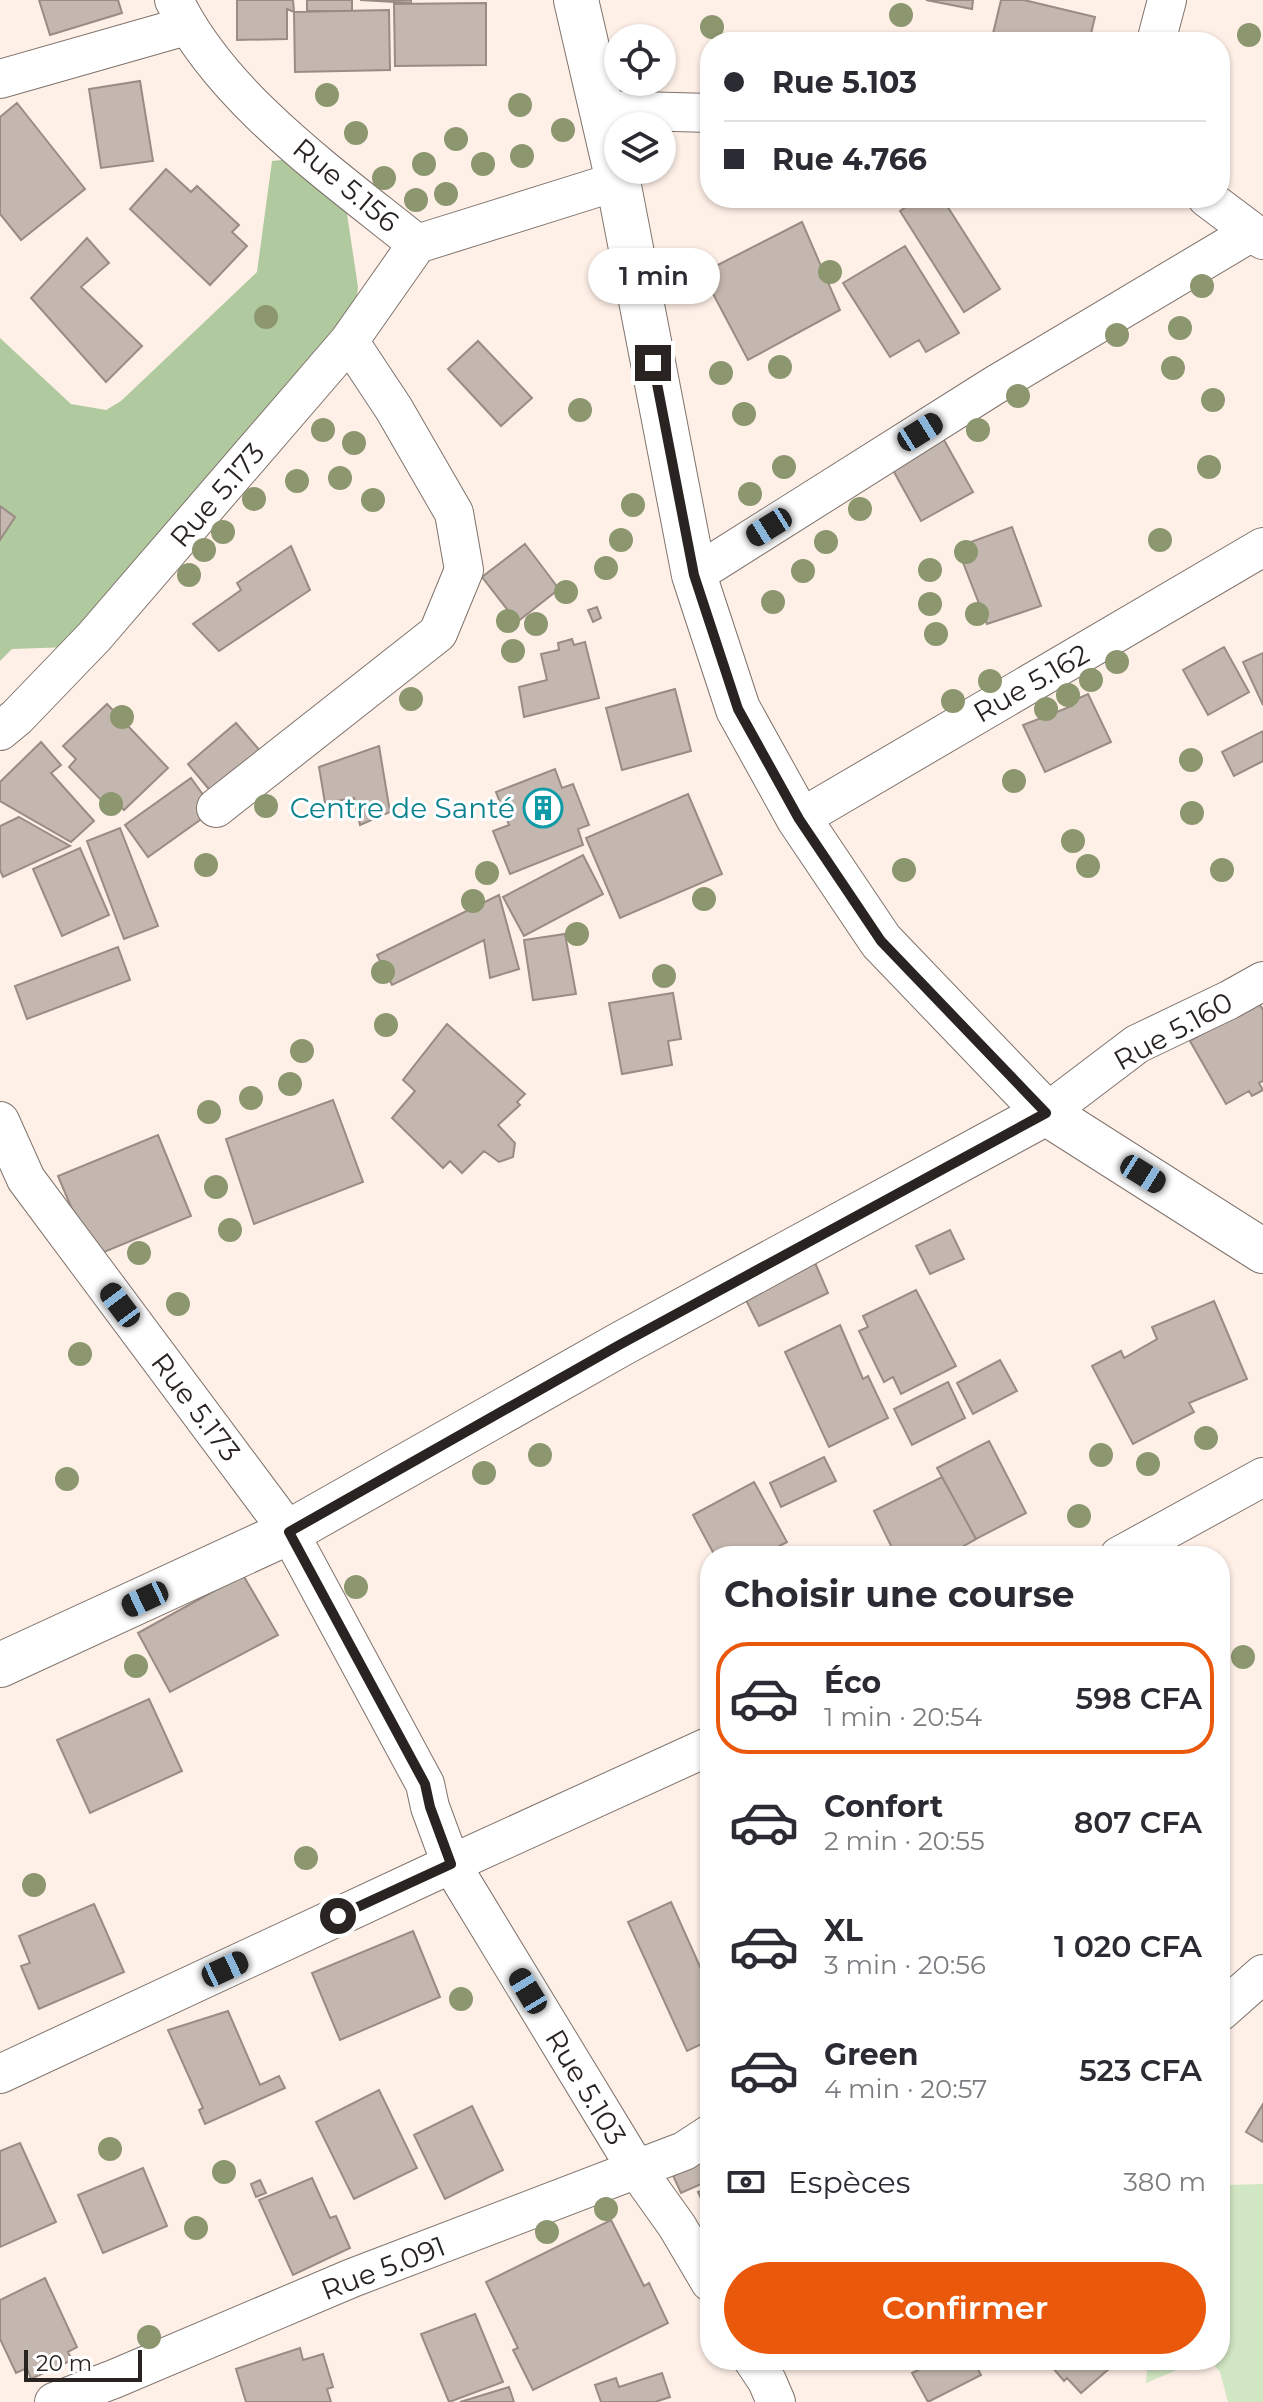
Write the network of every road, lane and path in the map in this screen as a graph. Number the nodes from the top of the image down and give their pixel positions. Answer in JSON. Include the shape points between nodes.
{"nodes":[{"id":1,"x":576,"y":0,"type":"edge"},
{"id":2,"x":1167,"y":0,"type":"edge"},
{"id":3,"x":180,"y":13,"type":"edge"},
{"id":4,"x":1159,"y":32,"type":"edge"},
{"id":5,"x":0,"y":79,"type":"edge"},
{"id":6,"x":603,"y":110,"type":"junction"},
{"id":7,"x":700,"y":113,"type":"edge"},
{"id":8,"x":604,"y":115,"type":"edge"},
{"id":9,"x":608,"y":184,"type":"edge"},
{"id":10,"x":619,"y":184,"type":"edge"},
{"id":11,"x":1220,"y":208,"type":"edge"},
{"id":12,"x":1258,"y":236,"type":"edge"},
{"id":13,"x":417,"y":244,"type":"junction"},
{"id":14,"x":349,"y":341,"type":"junction"},
{"id":15,"x":1263,"y":547,"type":"edge"},
{"id":16,"x":694,"y":575,"type":"junction"},
{"id":17,"x":0,"y":731,"type":"edge"},
{"id":18,"x":216,"y":808,"type":"dead end"},
{"id":19,"x":799,"y":819,"type":"junction"},
{"id":20,"x":1263,"y":981,"type":"edge"},
{"id":21,"x":1046,"y":1113,"type":"junction"},
{"id":22,"x":0,"y":1121,"type":"edge"},
{"id":23,"x":13,"y":1187,"type":"edge"},
{"id":24,"x":1263,"y":1251,"type":"edge"},
{"id":25,"x":1263,"y":1477,"type":"edge"},
{"id":26,"x":289,"y":1532,"type":"junction"},
{"id":27,"x":1137,"y":1546,"type":"edge"},
{"id":28,"x":0,"y":1665,"type":"edge"},
{"id":29,"x":700,"y":1751,"type":"edge"},
{"id":30,"x":451,"y":1864,"type":"junction"},
{"id":31,"x":1263,"y":1974,"type":"edge"},
{"id":32,"x":1230,"y":2003,"type":"edge"},
{"id":33,"x":0,"y":2074,"type":"edge"},
{"id":34,"x":700,"y":2141,"type":"edge"},
{"id":35,"x":637,"y":2170,"type":"junction"},
{"id":36,"x":700,"y":2265,"type":"edge"},
{"id":37,"x":760,"y":2370,"type":"edge"},
{"id":38,"x":54,"y":2402,"type":"edge"},
{"id":39,"x":776,"y":2402,"type":"edge"}],
"edges":[{"from":1,"to":6,"type":"street"},
{"from":2,"to":4,"type":"street"},
{"from":3,"to":5,"type":"street"},
{"from":3,"to":13,"type":"street","name":"Rue 5.156","via":[[240,93]]},
{"from":6,"to":7,"type":"street"},
{"from":6,"to":8,"type":"street"},
{"from":9,"to":13,"type":"street","name":"Rue 5.156"},
{"from":10,"to":16,"type":"street"},
{"from":11,"to":12,"type":"street"},
{"from":12,"to":16,"type":"street","via":[[995,385]]},
{"from":13,"to":14,"type":"street","name":"Rue 5.173"},
{"from":14,"to":17,"type":"street","name":"Rue 5.173","via":[[94,637]]},
{"from":14,"to":18,"type":"street","via":[[454,513],[464,570],[438,633]]},
{"from":15,"to":19,"type":"street","name":"Rue 5.162"},
{"from":16,"to":19,"type":"street","via":[[738,709]]},
{"from":19,"to":21,"type":"street","via":[[881,941]]},
{"from":20,"to":21,"type":"street","name":"Rue 5.160","via":[[1137,1044]]},
{"from":21,"to":24,"type":"street"},
{"from":21,"to":26,"type":"street"},
{"from":22,"to":23,"type":"street","name":"Rue 5.173"},
{"from":23,"to":26,"type":"street","name":"Rue 5.173"},
{"from":25,"to":27,"type":"street"},
{"from":26,"to":28,"type":"street"},
{"from":26,"to":30,"type":"street","name":"Rue 5.173","via":[[425,1784]]},
{"from":29,"to":30,"type":"street"},
{"from":30,"to":33,"type":"street"},
{"from":30,"to":35,"type":"street","name":"Rue 5.103"},
{"from":31,"to":32,"type":"street"},
{"from":34,"to":35,"type":"street","name":"Rue 5.091"},
{"from":35,"to":36,"type":"street","name":"Rue 5.103"},
{"from":35,"to":38,"type":"street","name":"Rue 5.091","via":[[352,2278]]},
{"from":37,"to":39,"type":"street"}]}
